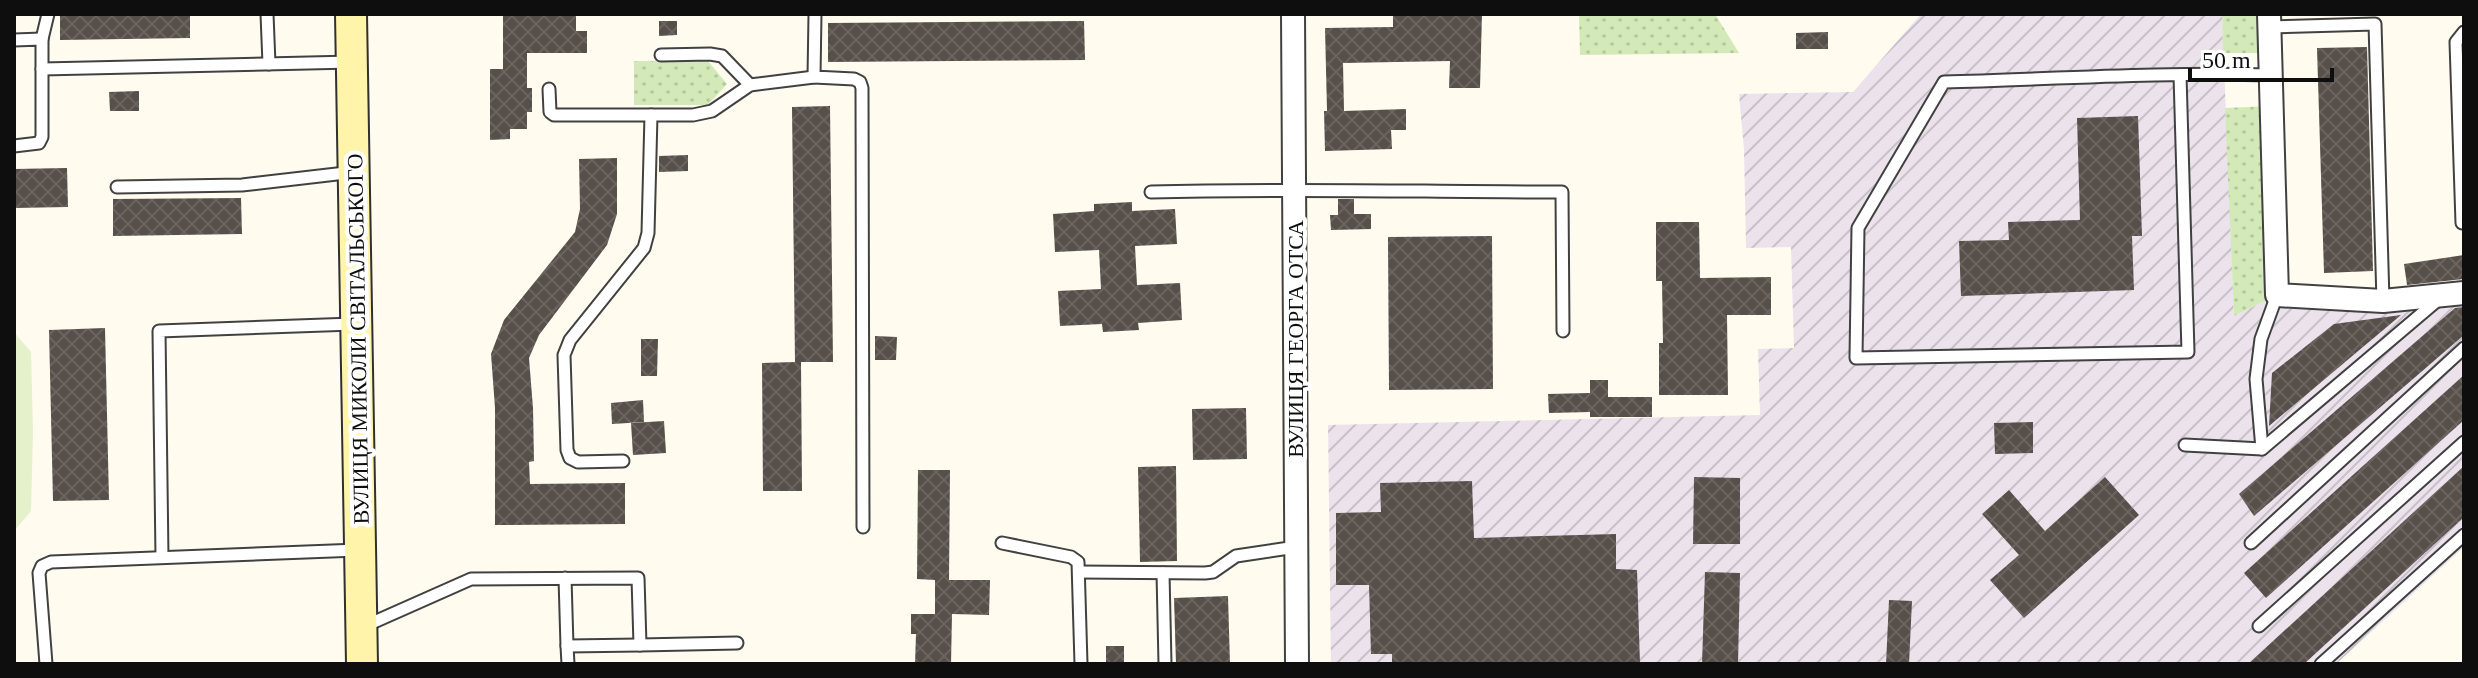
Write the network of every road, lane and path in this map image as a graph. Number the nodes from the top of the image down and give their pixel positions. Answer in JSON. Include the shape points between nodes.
{"nodes":[{"id":1,"x":48,"y":14,"type":"edge"},
{"id":2,"x":267,"y":14,"type":"edge"},
{"id":3,"x":351,"y":14,"type":"edge"},
{"id":4,"x":815,"y":14,"type":"edge"},
{"id":5,"x":1293,"y":14,"type":"edge"},
{"id":6,"x":2269,"y":21,"type":"edge"},
{"id":7,"x":2464,"y":32,"type":"edge"},
{"id":8,"x":42,"y":39,"type":"junction"},
{"id":9,"x":14,"y":40,"type":"edge"},
{"id":10,"x":661,"y":55,"type":"dead end"},
{"id":11,"x":352,"y":62,"type":"junction"},
{"id":12,"x":269,"y":64,"type":"junction"},
{"id":13,"x":42,"y":69,"type":"junction"},
{"id":14,"x":2180,"y":75,"type":"junction"},
{"id":15,"x":2271,"y":75,"type":"junction"},
{"id":16,"x":814,"y":77,"type":"junction"},
{"id":17,"x":750,"y":85,"type":"junction"},
{"id":18,"x":549,"y":89,"type":"dead end"},
{"id":19,"x":651,"y":115,"type":"junction"},
{"id":20,"x":14,"y":146,"type":"edge"},
{"id":21,"x":355,"y":172,"type":"junction"},
{"id":22,"x":117,"y":187,"type":"dead end"},
{"id":23,"x":1294,"y":188,"type":"junction"},
{"id":24,"x":1151,"y":192,"type":"dead end"},
{"id":25,"x":2462,"y":223,"type":"edge"},
{"id":26,"x":2454,"y":294,"type":"edge"},
{"id":27,"x":2277,"y":295,"type":"junction"},
{"id":28,"x":2383,"y":301,"type":"junction"},
{"id":29,"x":357,"y":323,"type":"junction"},
{"id":30,"x":1563,"y":331,"type":"dead end"},
{"id":31,"x":2464,"y":348,"type":"edge"},
{"id":32,"x":2464,"y":442,"type":"edge"},
{"id":33,"x":2185,"y":445,"type":"dead end"},
{"id":34,"x":2262,"y":449,"type":"junction"},
{"id":35,"x":623,"y":461,"type":"dead end"},
{"id":36,"x":863,"y":527,"type":"dead end"},
{"id":37,"x":2464,"y":535,"type":"edge"},
{"id":38,"x":1002,"y":543,"type":"dead end"},
{"id":39,"x":2251,"y":543,"type":"dead end"},
{"id":40,"x":1296,"y":547,"type":"junction"},
{"id":41,"x":362,"y":550,"type":"junction"},
{"id":42,"x":162,"y":557,"type":"junction"},
{"id":43,"x":1079,"y":572,"type":"junction"},
{"id":44,"x":1163,"y":573,"type":"junction"},
{"id":45,"x":565,"y":578,"type":"junction"},
{"id":46,"x":2259,"y":626,"type":"dead end"},
{"id":47,"x":362,"y":627,"type":"junction"},
{"id":48,"x":737,"y":643,"type":"dead end"},
{"id":49,"x":640,"y":645,"type":"junction"},
{"id":50,"x":567,"y":646,"type":"junction"},
{"id":51,"x":46,"y":664,"type":"edge"},
{"id":52,"x":362,"y":664,"type":"edge"},
{"id":53,"x":568,"y":664,"type":"edge"},
{"id":54,"x":1081,"y":664,"type":"edge"},
{"id":55,"x":1165,"y":664,"type":"edge"},
{"id":56,"x":1297,"y":664,"type":"edge"},
{"id":57,"x":2321,"y":664,"type":"edge"}],
"edges":[{"from":1,"to":8,"type":"lane"},
{"from":2,"to":12,"type":"lane"},
{"from":3,"to":11,"type":"main road","name":"ВУЛИЦЯ МИКОЛИ СВІТАЛЬСЬКОГО"},
{"from":4,"to":16,"type":"lane"},
{"from":5,"to":23,"type":"street","name":"ВУЛИЦЯ ГЕОРГА ОТСА"},
{"from":6,"to":15,"type":"street"},
{"from":6,"to":28,"type":"lane","via":[[2375,24]]},
{"from":7,"to":25,"type":"lane","via":[[2456,42]]},
{"from":8,"to":9,"type":"lane"},
{"from":8,"to":13,"type":"lane"},
{"from":10,"to":17,"type":"lane","via":[[722,56]]},
{"from":11,"to":12,"type":"lane"},
{"from":11,"to":21,"type":"main road","name":"ВУЛИЦЯ МИКОЛИ СВІТАЛЬСЬКОГО"},
{"from":12,"to":13,"type":"lane"},
{"from":13,"to":20,"type":"lane","via":[[42,137],[33,146]]},
{"from":14,"to":14,"type":"lane","via":[[1944,82],[1858,228],[1856,358],[2188,352]]},
{"from":14,"to":15,"type":"lane"},
{"from":15,"to":27,"type":"street"},
{"from":16,"to":17,"type":"lane"},
{"from":16,"to":36,"type":"lane","via":[[854,79],[862,88]]},
{"from":17,"to":19,"type":"lane","via":[[712,111]]},
{"from":18,"to":19,"type":"lane","via":[[554,115]]},
{"from":19,"to":35,"type":"lane","via":[[644,248],[570,340],[564,355],[570,458]]},
{"from":21,"to":22,"type":"lane","via":[[242,185]]},
{"from":21,"to":29,"type":"main road","name":"ВУЛИЦЯ МИКОЛИ СВІТАЛЬСЬКОГО"},
{"from":23,"to":24,"type":"lane"},
{"from":23,"to":30,"type":"lane","via":[[1562,192]]},
{"from":23,"to":40,"type":"street","name":"ВУЛИЦЯ ГЕОРГА ОТСА"},
{"from":26,"to":28,"type":"street"},
{"from":26,"to":34,"type":"lane"},
{"from":27,"to":28,"type":"street"},
{"from":27,"to":34,"type":"lane","via":[[2261,339],[2256,379]]},
{"from":29,"to":41,"type":"main road","name":"ВУЛИЦЯ МИКОЛИ СВІТАЛЬСЬКОГО"},
{"from":29,"to":42,"type":"lane","via":[[159,331]]},
{"from":31,"to":39,"type":"lane"},
{"from":32,"to":46,"type":"lane"},
{"from":33,"to":34,"type":"lane"},
{"from":37,"to":57,"type":"lane"},
{"from":38,"to":43,"type":"lane","via":[[1071,557]]},
{"from":40,"to":44,"type":"lane","via":[[1236,556],[1213,572]]},
{"from":40,"to":56,"type":"street","name":"ВУЛИЦЯ ГЕОРГА ОТСА"},
{"from":41,"to":42,"type":"lane"},
{"from":41,"to":47,"type":"main road","name":"ВУЛИЦЯ МИКОЛИ СВІТАЛЬСЬКОГО"},
{"from":42,"to":51,"type":"lane","via":[[42,566]]},
{"from":43,"to":44,"type":"lane"},
{"from":43,"to":54,"type":"lane"},
{"from":44,"to":55,"type":"lane"},
{"from":45,"to":47,"type":"lane","via":[[471,579]]},
{"from":45,"to":49,"type":"lane","via":[[638,578]]},
{"from":45,"to":50,"type":"lane"},
{"from":47,"to":52,"type":"main road","name":"ВУЛИЦЯ МИКОЛИ СВІТАЛЬСЬКОГО"},
{"from":48,"to":49,"type":"lane"},
{"from":49,"to":50,"type":"lane"},
{"from":50,"to":53,"type":"lane"}]}
